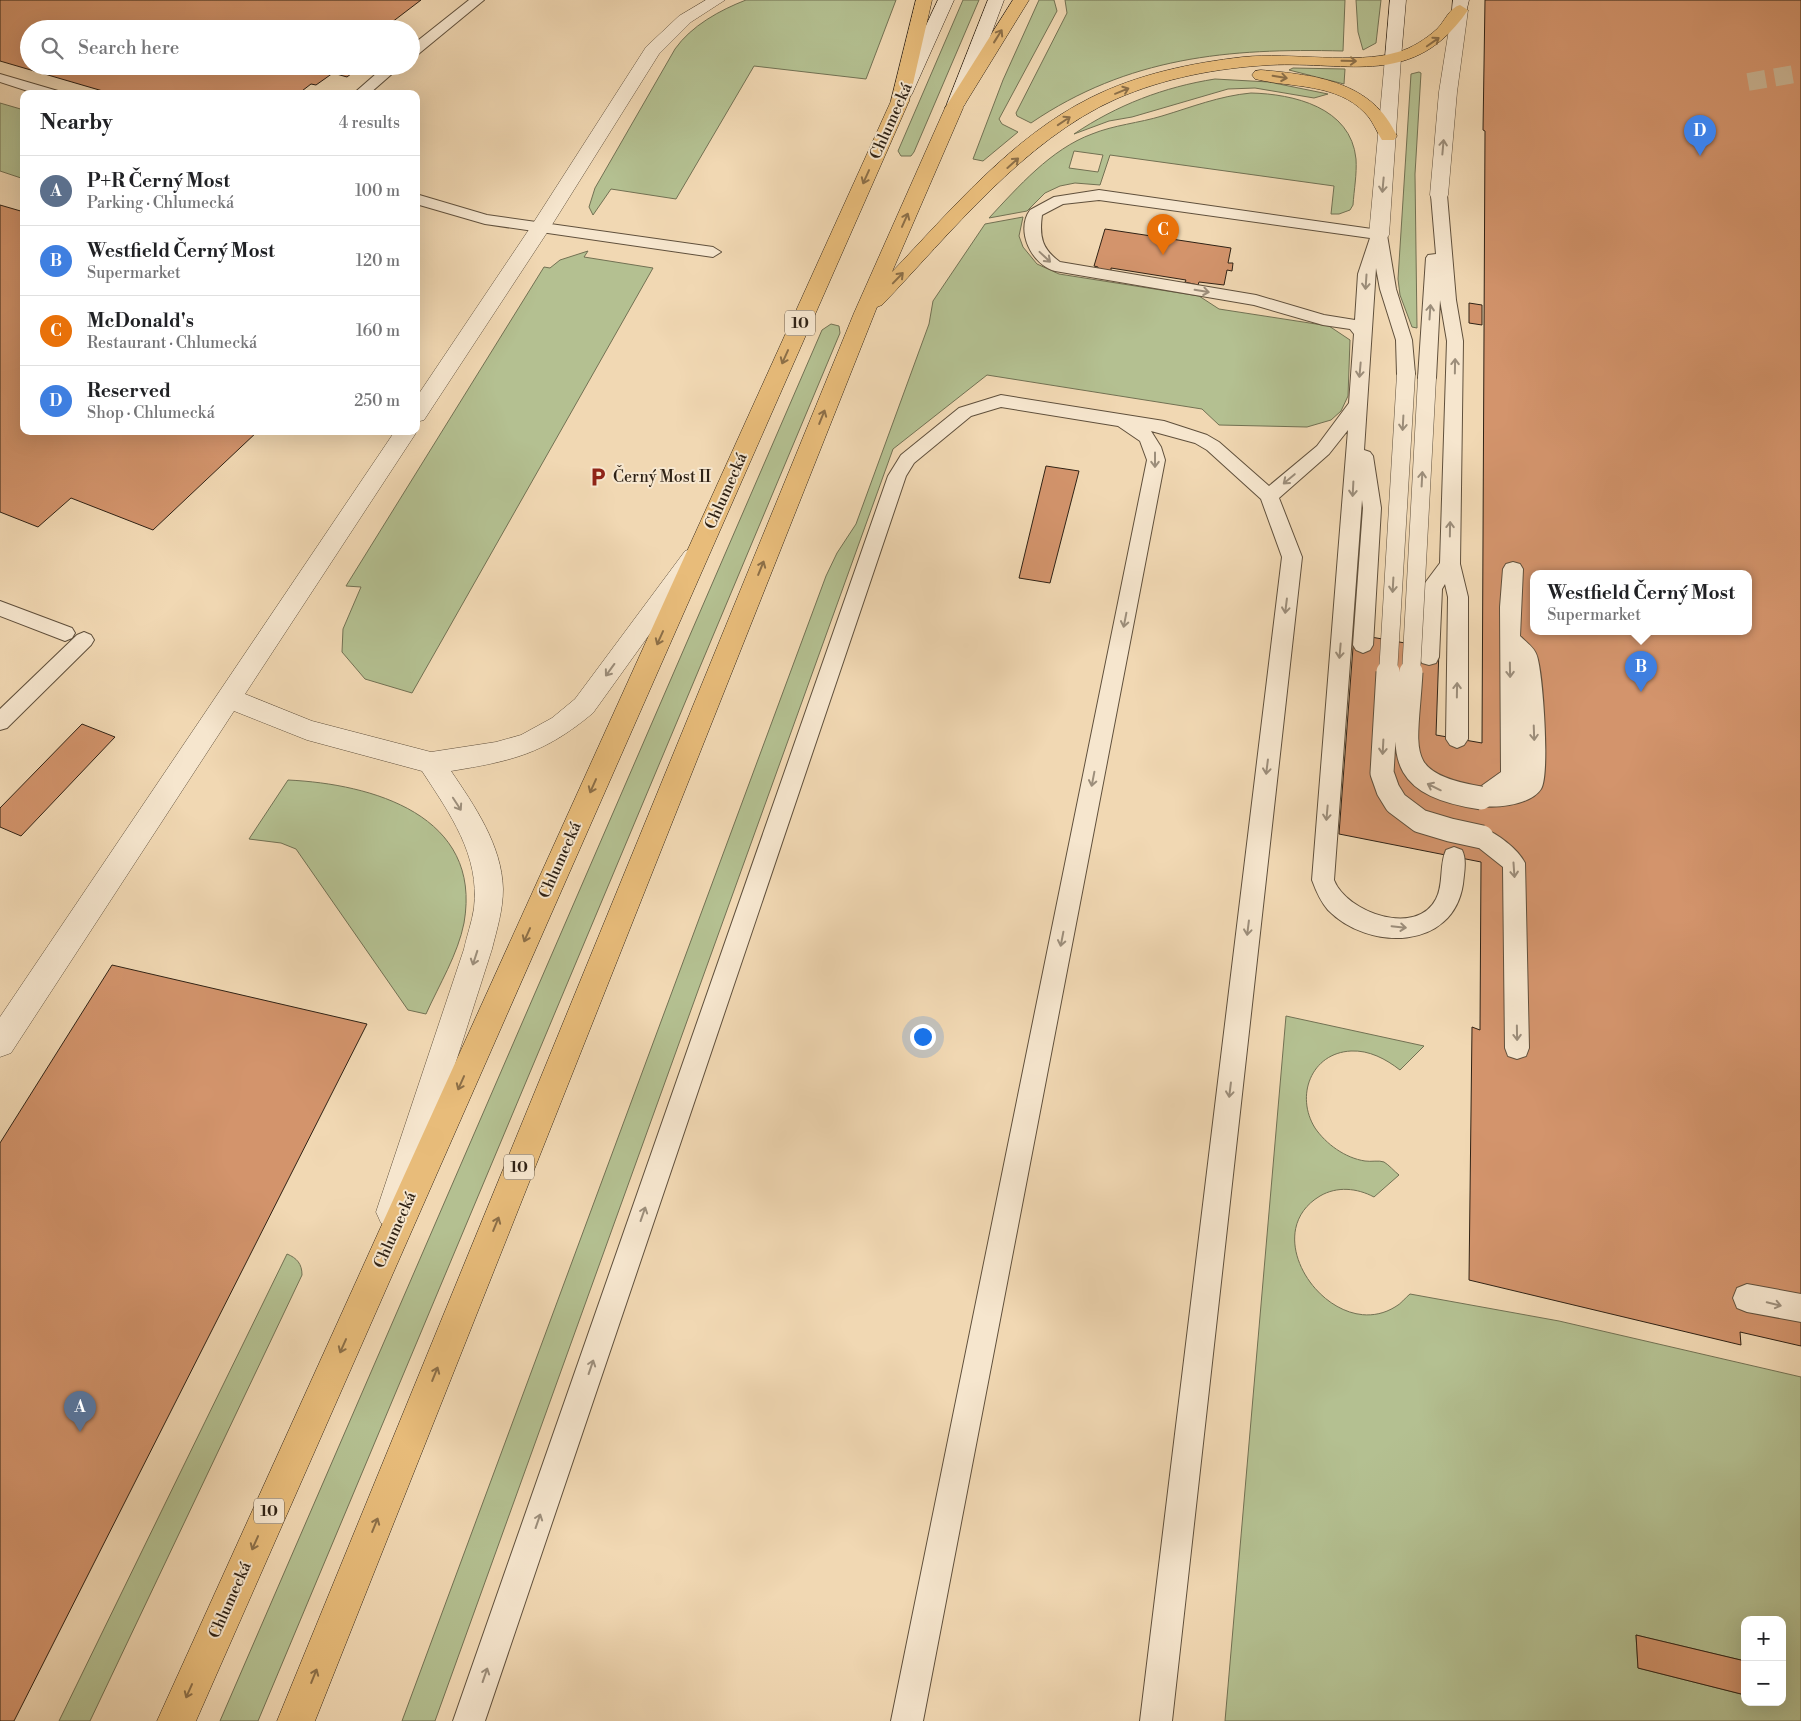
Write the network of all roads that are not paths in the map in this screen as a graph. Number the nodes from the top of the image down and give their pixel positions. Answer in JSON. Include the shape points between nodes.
{"nodes":[{"id":1,"x":477,"y":0,"type":"edge"},
{"id":2,"x":717,"y":0,"type":"edge"},
{"id":3,"x":924,"y":0,"type":"edge"},
{"id":4,"x":946,"y":0,"type":"edge"},
{"id":5,"x":996,"y":0,"type":"edge"},
{"id":6,"x":1021,"y":0,"type":"edge"},
{"id":7,"x":1398,"y":0,"type":"edge"},
{"id":8,"x":1460,"y":5,"type":"edge"},
{"id":9,"x":420,"y":46,"type":"edge"},
{"id":10,"x":1393,"y":58,"type":"junction"},
{"id":11,"x":383,"y":75,"type":"edge"},
{"id":12,"x":1162,"y":77,"type":"junction"},
{"id":13,"x":0,"y":78,"type":"edge"},
{"id":14,"x":40,"y":90,"type":"edge"},
{"id":15,"x":365,"y":90,"type":"edge"},
{"id":16,"x":900,"y":101,"type":"junction"},
{"id":17,"x":954,"y":108,"type":"junction"},
{"id":18,"x":1388,"y":136,"type":"junction"},
{"id":19,"x":1439,"y":195,"type":"junction"},
{"id":20,"x":420,"y":200,"type":"edge"},
{"id":21,"x":540,"y":228,"type":"junction"},
{"id":22,"x":1379,"y":235,"type":"junction"},
{"id":23,"x":713,"y":252,"type":"dead end"},
{"id":24,"x":864,"y":313,"type":"junction"},
{"id":25,"x":1363,"y":334,"type":"junction"},
{"id":26,"x":1357,"y":405,"type":"junction"},
{"id":27,"x":420,"y":409,"type":"edge"},
{"id":28,"x":1112,"y":418,"type":"junction"},
{"id":29,"x":403,"y":435,"type":"edge"},
{"id":30,"x":1269,"y":496,"type":"junction"},
{"id":31,"x":701,"y":546,"type":"junction"},
{"id":32,"x":1450,"y":564,"type":"junction"},
{"id":33,"x":1513,"y":569,"type":"dead end"},
{"id":34,"x":0,"y":608,"type":"edge"},
{"id":35,"x":65,"y":632,"type":"dead end"},
{"id":36,"x":84,"y":640,"type":"dead end"},
{"id":37,"x":1364,"y":645,"type":"dead end"},
{"id":38,"x":1429,"y":657,"type":"dead end"},
{"id":39,"x":229,"y":698,"type":"junction"},
{"id":40,"x":0,"y":722,"type":"edge"},
{"id":41,"x":1457,"y":739,"type":"dead end"},
{"id":42,"x":431,"y":763,"type":"junction"},
{"id":43,"x":1454,"y":857,"type":"dead end"},
{"id":44,"x":0,"y":1043,"type":"edge"},
{"id":45,"x":1517,"y":1048,"type":"dead end"},
{"id":46,"x":1747,"y":1298,"type":"dead end"},
{"id":47,"x":363,"y":1302,"type":"junction"},
{"id":48,"x":1801,"y":1308,"type":"edge"},
{"id":49,"x":176,"y":1721,"type":"edge"},
{"id":50,"x":296,"y":1721,"type":"edge"},
{"id":51,"x":469,"y":1721,"type":"edge"},
{"id":52,"x":907,"y":1721,"type":"edge"},
{"id":53,"x":1156,"y":1721,"type":"edge"}],
"edges":[{"from":1,"to":9,"type":"lane"},
{"from":2,"to":21,"type":"street","via":[[685,19],[652,51]]},
{"from":3,"to":16,"type":"main road"},
{"from":4,"to":16,"type":"street","name":"Chlumecká"},
{"from":5,"to":17,"type":"street"},
{"from":17,"to":6,"type":"main road","one_way":true},
{"from":7,"to":10,"type":"street"},
{"from":10,"to":8,"type":"main road","one_way":true,"via":[[1409,55],[1443,35]]},
{"from":19,"to":8,"type":"street","one_way":true},
{"from":12,"to":10,"type":"main road","one_way":true,"via":[[1258,61],[1360,62]]},
{"from":10,"to":18,"type":"street"},
{"from":11,"to":15,"type":"lane"},
{"from":12,"to":18,"type":"main road","one_way":true,"via":[[1228,72],[1318,84],[1366,104]]},
{"from":24,"to":12,"type":"main road","one_way":true,"via":[[978,197],[1044,136],[1084,108]]},
{"from":13,"to":14,"type":"lane"},
{"from":16,"to":31,"type":"main road","name":"Chlumecká","number":"10","one_way":true},
{"from":24,"to":17,"type":"main road","number":"10","one_way":true},
{"from":18,"to":22,"type":"street","one_way":true},
{"from":32,"to":19,"type":"lane","one_way":true,"via":[[1455,342]]},
{"from":33,"to":19,"type":"lane","one_way":true,"bridge":true,"via":[[1511,639],[1527,656],[1532,686],[1535,762],[1532,785],[1513,796],[1482,798],[1446,792],[1424,782],[1414,772],[1407,752],[1429,314]]},
{"from":20,"to":21,"type":"lane","via":[[485,219]]},
{"from":21,"to":23,"type":"lane"},
{"from":21,"to":27,"type":"street"},
{"from":22,"to":25,"type":"lane","one_way":true,"via":[[1366,274]]},
{"from":22,"to":25,"type":"lane","one_way":true,"via":[[1099,195],[1060,200],[1035,213],[1032,239],[1045,259],[1055,266],[1256,300],[1323,320],[1355,325]]},
{"from":22,"to":45,"type":"lane","one_way":true,"bridge":true,"via":[[1388,288],[1404,340],[1406,374],[1382,773],[1391,799],[1418,821],[1482,837],[1514,863]]},
{"from":50,"to":24,"type":"main road","number":"10","one_way":true},
{"from":25,"to":26,"type":"lane","one_way":true},
{"from":26,"to":30,"type":"lane","one_way":true,"via":[[1323,450]]},
{"from":26,"to":37,"type":"lane","via":[[1372,508]]},
{"from":26,"to":43,"type":"lane","one_way":true,"via":[[1323,880],[1329,894],[1342,908],[1356,916],[1397,927],[1420,926],[1442,911],[1449,897]]},
{"from":28,"to":30,"type":"lane","via":[[1164,427],[1201,439]]},
{"from":51,"to":28,"type":"lane","one_way":true,"via":[[897,476],[907,459],[965,412],[983,405],[1002,401]]},
{"from":28,"to":52,"type":"lane","one_way":true,"via":[[1132,425],[1146,435],[1154,447],[1156,460]]},
{"from":29,"to":39,"type":"street"},
{"from":30,"to":53,"type":"lane","one_way":true,"via":[[1292,557]]},
{"from":31,"to":42,"type":"street","one_way":true,"via":[[584,706],[561,725],[529,743],[496,753]]},
{"from":31,"to":47,"type":"main road","name":"Chlumecká","number":"10","one_way":true},
{"from":32,"to":38,"type":"lane","via":[[1432,588]]},
{"from":41,"to":32,"type":"lane","one_way":true,"via":[[1458,597]]},
{"from":34,"to":35,"type":"lane"},
{"from":36,"to":40,"type":"lane"},
{"from":39,"to":42,"type":"street","via":[[307,730]]},
{"from":39,"to":44,"type":"street"},
{"from":42,"to":47,"type":"street","one_way":true,"via":[[477,838],[487,872],[488,906],[478,949]]},
{"from":46,"to":48,"type":"lane","one_way":true},
{"from":47,"to":49,"type":"main road","name":"Chlumecká","number":"10","one_way":true}]}
